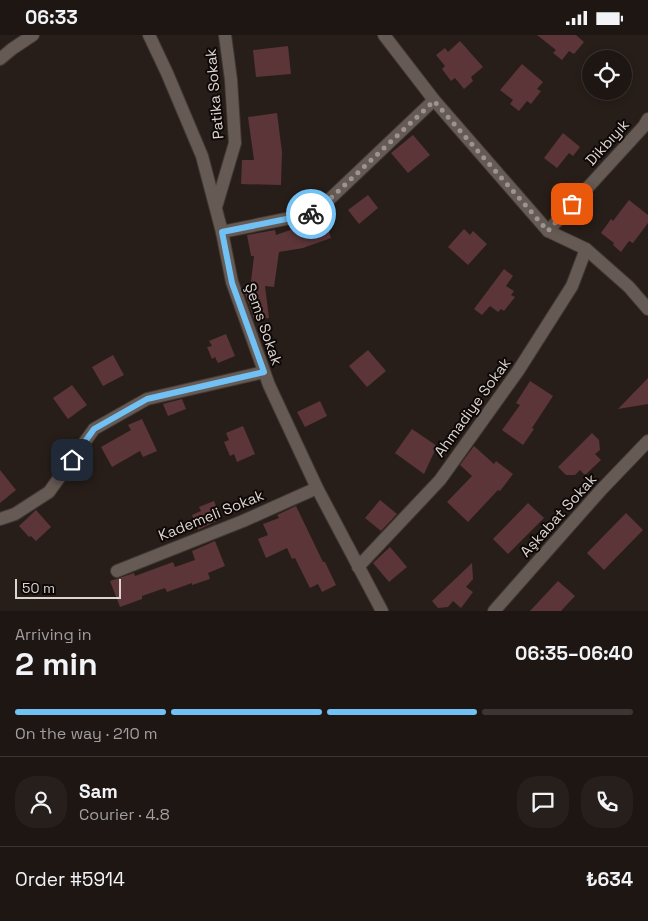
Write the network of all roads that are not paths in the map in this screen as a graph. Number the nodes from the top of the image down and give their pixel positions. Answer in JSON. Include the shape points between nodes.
{"nodes":[{"id":1,"x":33,"y":35,"type":"edge"},
{"id":2,"x":149,"y":35,"type":"edge"},
{"id":3,"x":225,"y":35,"type":"edge"},
{"id":4,"x":384,"y":35,"type":"edge"},
{"id":5,"x":0,"y":59,"type":"edge"},
{"id":6,"x":434,"y":101,"type":"junction"},
{"id":7,"x":648,"y":119,"type":"edge"},
{"id":8,"x":216,"y":207,"type":"junction"},
{"id":9,"x":548,"y":231,"type":"junction"},
{"id":10,"x":222,"y":232,"type":"junction"},
{"id":11,"x":586,"y":249,"type":"junction"},
{"id":12,"x":648,"y":309,"type":"edge"},
{"id":13,"x":264,"y":372,"type":"junction"},
{"id":14,"x":648,"y":441,"type":"edge"},
{"id":15,"x":317,"y":489,"type":"junction"},
{"id":16,"x":0,"y":519,"type":"edge"},
{"id":17,"x":358,"y":567,"type":"junction"},
{"id":18,"x":117,"y":571,"type":"dead end"},
{"id":19,"x":382,"y":611,"type":"edge"},
{"id":20,"x":494,"y":611,"type":"edge"}],
"edges":[{"from":1,"to":5,"type":"street"},
{"from":2,"to":8,"type":"street","name":"Şems Sokak","via":[[202,156]]},
{"from":3,"to":8,"type":"street","name":"Patika Sokak","via":[[235,143]]},
{"from":4,"to":6,"type":"street"},
{"from":6,"to":9,"type":"street"},
{"from":6,"to":10,"type":"street","via":[[315,213]]},
{"from":7,"to":9,"type":"street","name":"Dikbıyık"},
{"from":8,"to":10,"type":"street","name":"Şems Sokak"},
{"from":9,"to":11,"type":"street"},
{"from":10,"to":13,"type":"street","name":"Şems Sokak","via":[[232,283]]},
{"from":11,"to":12,"type":"street","via":[[629,287]]},
{"from":11,"to":17,"type":"street","name":"Ahmadiye Sokak","via":[[572,286],[518,371],[440,480]]},
{"from":13,"to":15,"type":"street","name":"Şems Sokak"},
{"from":13,"to":16,"type":"street","via":[[147,399],[94,429],[49,492]]},
{"from":14,"to":20,"type":"street","name":"Aşkabat Sokak"},
{"from":15,"to":17,"type":"street","name":"Şems Sokak"},
{"from":15,"to":18,"type":"street","name":"Kademeli Sokak"},
{"from":17,"to":19,"type":"street","name":"Şems Sokak"}]}
